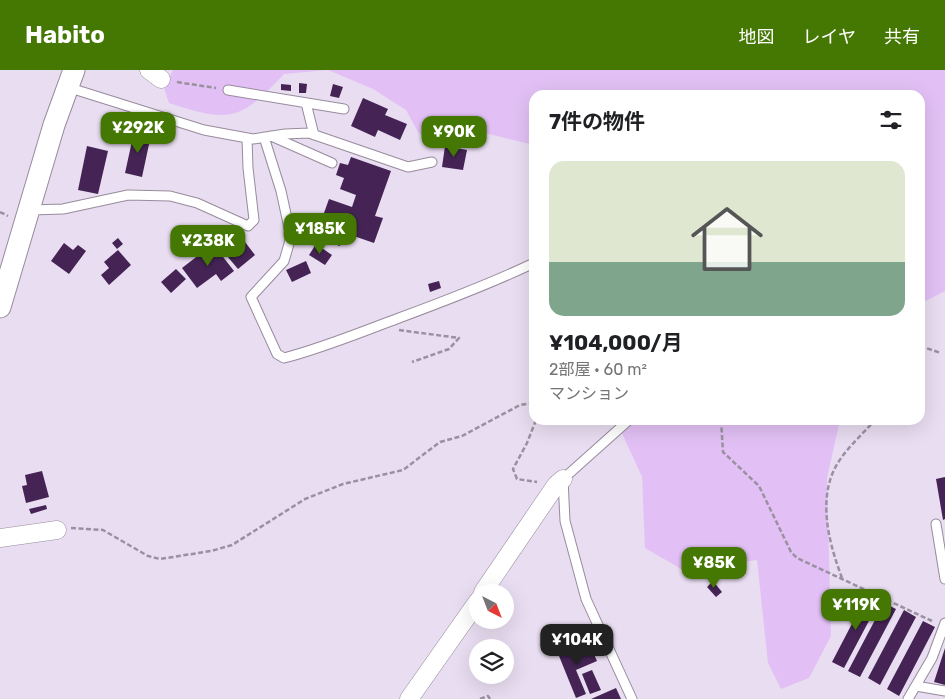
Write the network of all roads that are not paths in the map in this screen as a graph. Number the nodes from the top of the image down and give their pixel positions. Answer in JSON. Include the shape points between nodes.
{"nodes":[{"id":1,"x":70,"y":78,"type":"edge"},
{"id":2,"x":228,"y":90,"type":"road end"},
{"id":3,"x":306,"y":103,"type":"junction"},
{"id":4,"x":344,"y":109,"type":"dead end"},
{"id":5,"x":314,"y":135,"type":"junction"},
{"id":6,"x":268,"y":137,"type":"junction"},
{"id":7,"x":247,"y":138,"type":"junction"},
{"id":8,"x":432,"y":162,"type":"dead end"},
{"id":9,"x":332,"y":163,"type":"dead end"},
{"id":10,"x":31,"y":210,"type":"junction"},
{"id":11,"x":529,"y":265,"type":"edge"},
{"id":12,"x":0,"y":307,"type":"edge"},
{"id":13,"x":623,"y":425,"type":"edge"},
{"id":14,"x":560,"y":482,"type":"junction"},
{"id":15,"x":936,"y":524,"type":"dead end"},
{"id":16,"x":57,"y":530,"type":"road end"},
{"id":17,"x":0,"y":538,"type":"edge"},
{"id":18,"x":945,"y":579,"type":"edge"},
{"id":19,"x":489,"y":584,"type":"edge"},
{"id":20,"x":469,"y":614,"type":"edge"},
{"id":21,"x":945,"y":624,"type":"edge"},
{"id":22,"x":916,"y":686,"type":"junction"},
{"id":23,"x":945,"y":691,"type":"edge"},
{"id":24,"x":409,"y":699,"type":"edge"},
{"id":25,"x":632,"y":699,"type":"edge"},
{"id":26,"x":908,"y":699,"type":"edge"}],
"edges":[{"from":1,"to":7,"type":"lane","via":[[204,130]]},
{"from":1,"to":10,"type":"street"},
{"from":2,"to":3,"type":"lane"},
{"from":3,"to":4,"type":"lane"},
{"from":3,"to":5,"type":"lane"},
{"from":5,"to":6,"type":"lane"},
{"from":5,"to":8,"type":"lane","via":[[408,168]]},
{"from":6,"to":7,"type":"lane"},
{"from":6,"to":9,"type":"lane"},
{"from":6,"to":11,"type":"lane","via":[[291,237],[284,261],[250,297],[277,354],[284,358],[316,350]]},
{"from":7,"to":10,"type":"lane","via":[[254,220],[248,226],[197,203],[170,196],[128,195],[63,209]]},
{"from":10,"to":12,"type":"street"},
{"from":13,"to":14,"type":"lane"},
{"from":14,"to":19,"type":"street"},
{"from":14,"to":25,"type":"lane","via":[[565,522],[586,598]]},
{"from":15,"to":18,"type":"lane"},
{"from":16,"to":17,"type":"street"},
{"from":20,"to":24,"type":"street"},
{"from":21,"to":22,"type":"lane","via":[[932,658]]},
{"from":22,"to":23,"type":"lane"},
{"from":22,"to":26,"type":"lane"}]}
